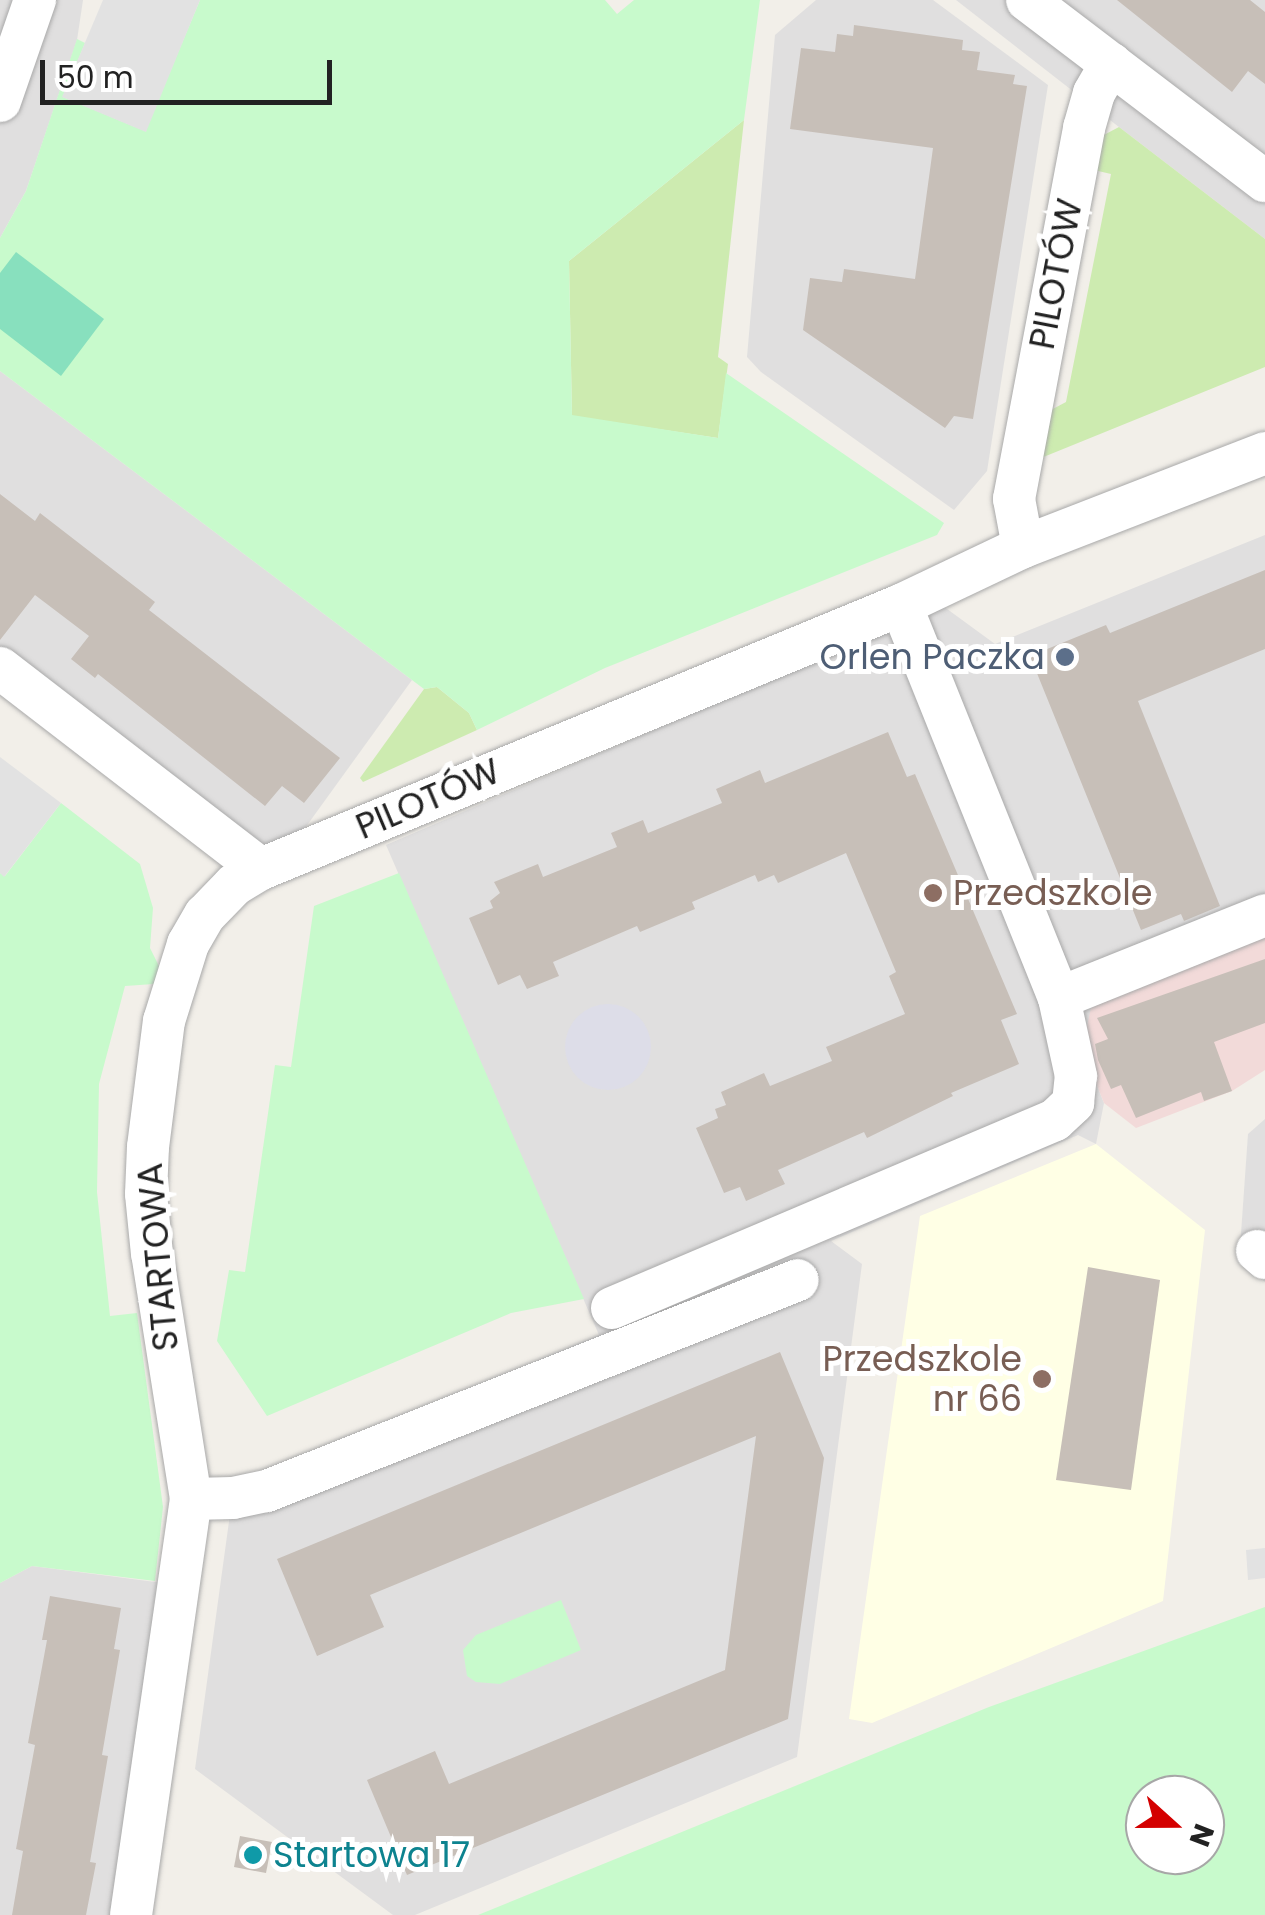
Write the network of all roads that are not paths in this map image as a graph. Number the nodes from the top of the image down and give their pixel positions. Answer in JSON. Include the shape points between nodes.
{"nodes":[{"id":1,"x":36,"y":0,"type":"edge"},
{"id":2,"x":1027,"y":0,"type":"edge"},
{"id":3,"x":1111,"y":64,"type":"junction"},
{"id":4,"x":0,"y":101,"type":"edge"},
{"id":5,"x":1265,"y":181,"type":"edge"},
{"id":6,"x":1265,"y":453,"type":"edge"},
{"id":7,"x":1023,"y":547,"type":"junction"},
{"id":8,"x":901,"y":604,"type":"junction"},
{"id":9,"x":0,"y":668,"type":"edge"},
{"id":10,"x":261,"y":869,"type":"junction"},
{"id":11,"x":1265,"y":915,"type":"edge"},
{"id":12,"x":1059,"y":998,"type":"junction"},
{"id":13,"x":798,"y":1280,"type":"dead end"},
{"id":14,"x":612,"y":1308,"type":"dead end"},
{"id":15,"x":190,"y":1499,"type":"junction"},
{"id":16,"x":131,"y":1915,"type":"edge"}],
"edges":[{"from":1,"to":4,"type":"street"},
{"from":2,"to":3,"type":"street"},
{"from":3,"to":5,"type":"street"},
{"from":3,"to":7,"type":"street","name":"PILOTÓW","via":[[1084,128],[1038,365],[1014,499]]},
{"from":6,"to":7,"type":"street","name":"PILOTÓW"},
{"from":7,"to":8,"type":"street","name":"PILOTÓW"},
{"from":8,"to":10,"type":"street","name":"PILOTÓW"},
{"from":8,"to":12,"type":"street"},
{"from":9,"to":10,"type":"street"},
{"from":10,"to":15,"type":"street","name":"STARTOWA","via":[[220,897],[188,944],[153,1083],[148,1214]]},
{"from":11,"to":12,"type":"street"},
{"from":12,"to":14,"type":"street","via":[[1076,1076],[1073,1104],[1054,1120]]},
{"from":13,"to":15,"type":"street","via":[[266,1490]]},
{"from":15,"to":16,"type":"street","name":"STARTOWA"}]}
